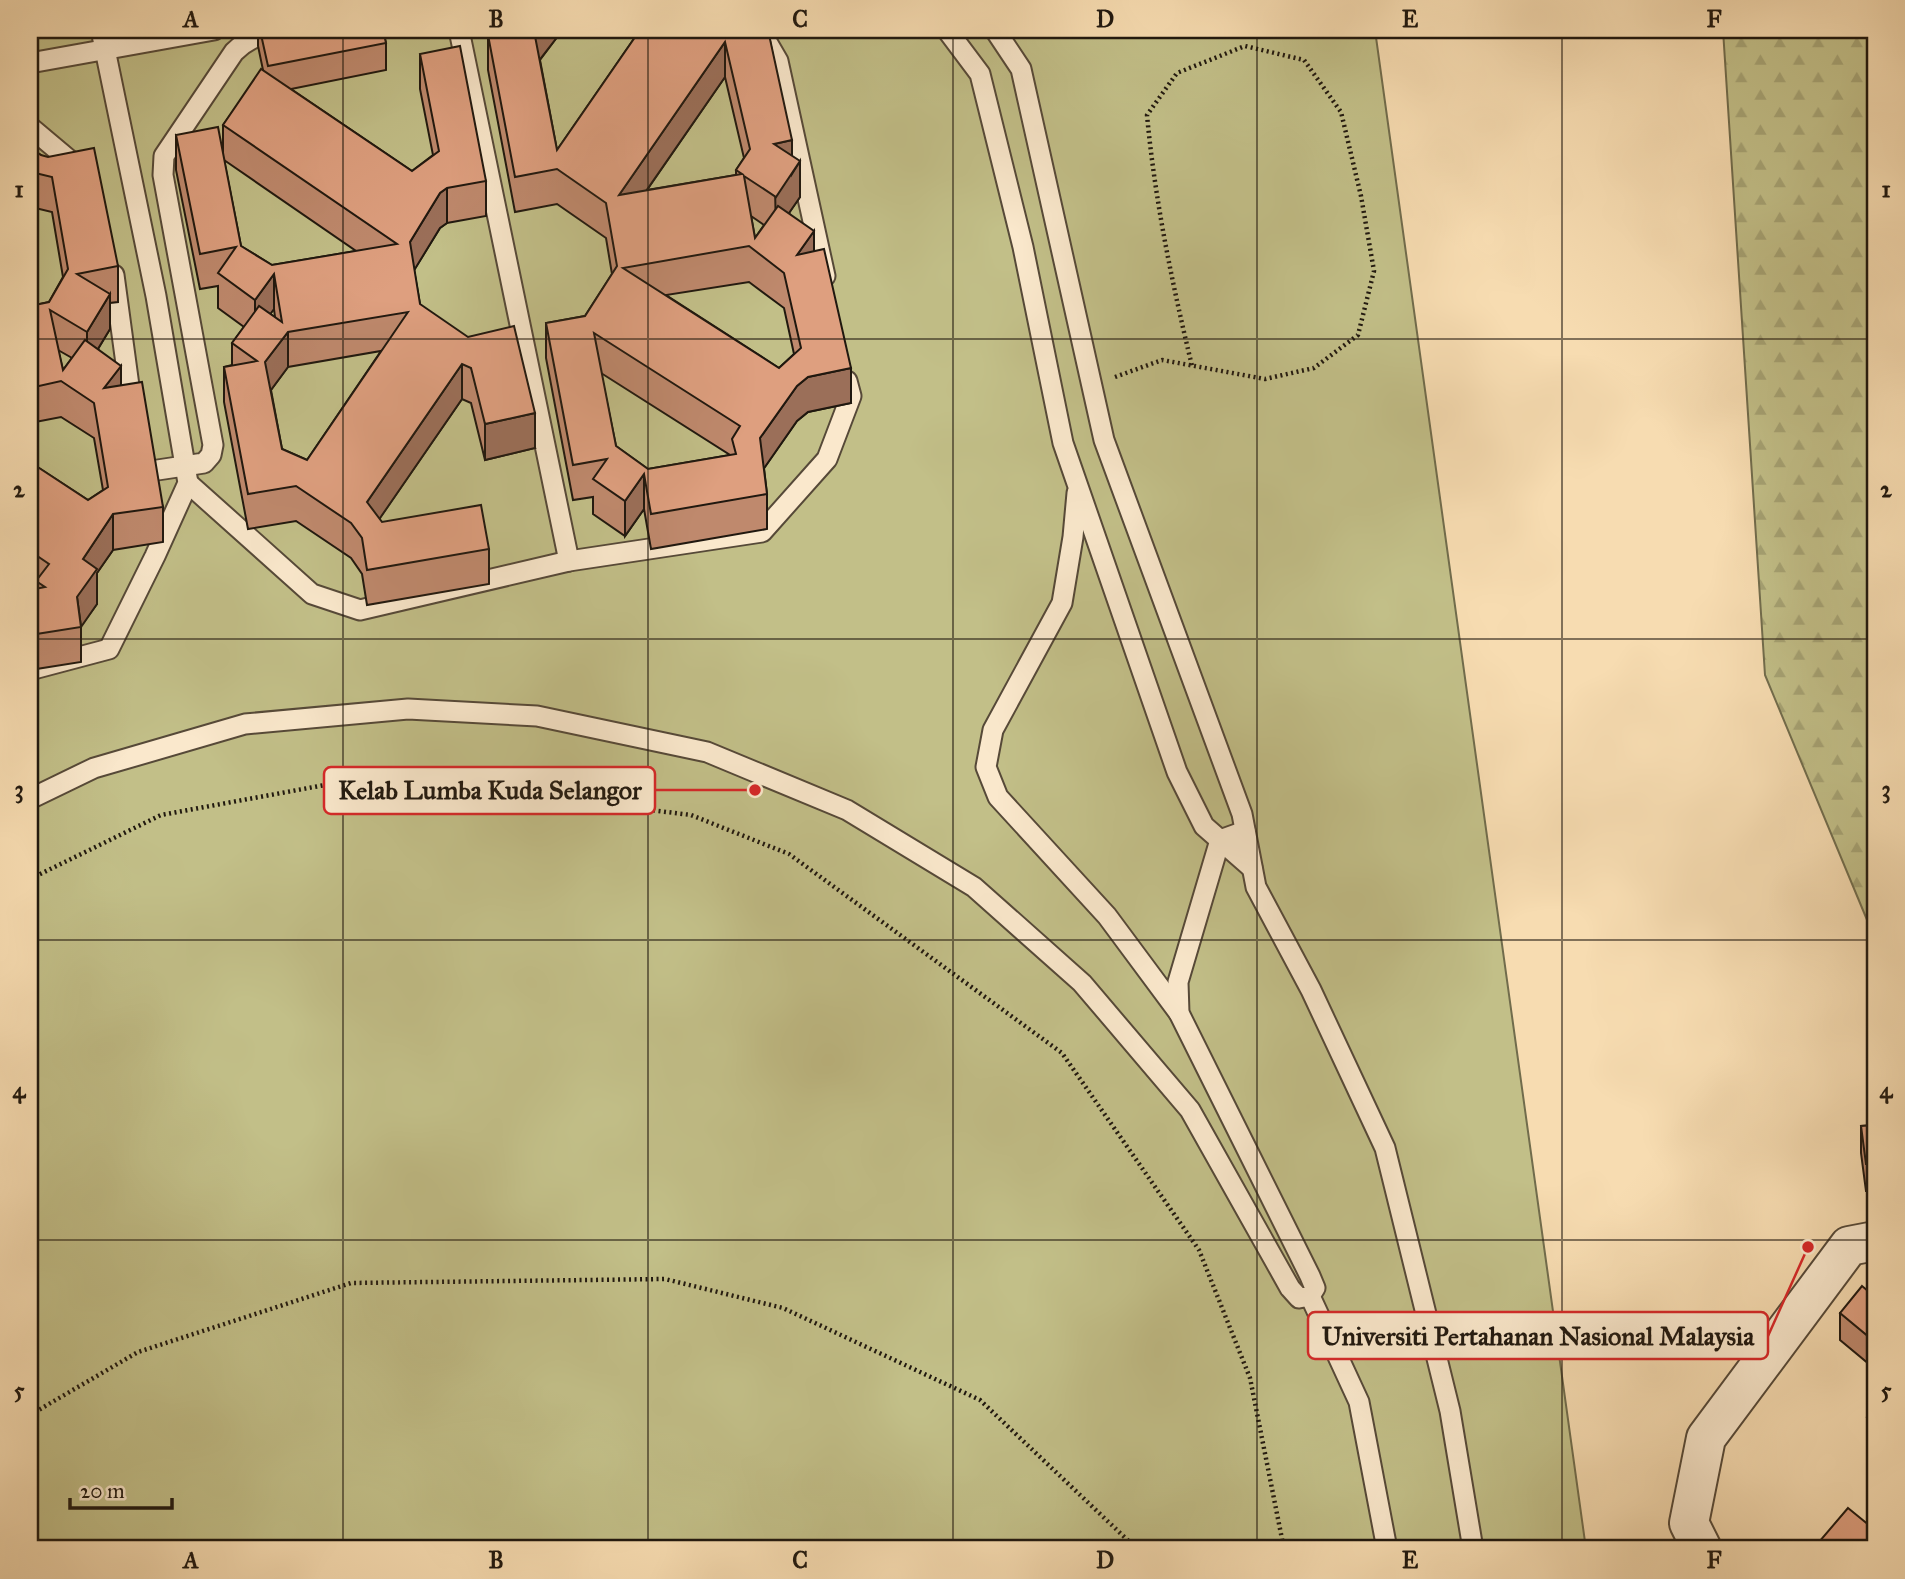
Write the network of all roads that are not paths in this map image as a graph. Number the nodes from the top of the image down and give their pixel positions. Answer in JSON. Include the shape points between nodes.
{"nodes":[{"id":1,"x":101,"y":30,"type":"edge"},
{"id":2,"x":214,"y":30,"type":"edge"},
{"id":3,"x":284,"y":30,"type":"edge"},
{"id":4,"x":459,"y":30,"type":"edge"},
{"id":5,"x":760,"y":30,"type":"edge"},
{"id":6,"x":947,"y":30,"type":"edge"},
{"id":7,"x":995,"y":30,"type":"edge"},
{"id":8,"x":106,"y":51,"type":"junction"},
{"id":9,"x":30,"y":63,"type":"edge"},
{"id":10,"x":30,"y":127,"type":"edge"},
{"id":11,"x":83,"y":189,"type":"edge"},
{"id":12,"x":105,"y":251,"type":"edge"},
{"id":13,"x":827,"y":289,"type":"edge"},
{"id":14,"x":842,"y":356,"type":"edge"},
{"id":15,"x":188,"y":474,"type":"junction"},
{"id":16,"x":1077,"y":484,"type":"junction"},
{"id":17,"x":569,"y":561,"type":"junction"},
{"id":18,"x":30,"y":670,"type":"edge"},
{"id":19,"x":30,"y":799,"type":"edge"},
{"id":20,"x":1245,"y":831,"type":"junction"},
{"id":21,"x":1220,"y":840,"type":"junction"},
{"id":22,"x":1252,"y":868,"type":"junction"},
{"id":23,"x":1179,"y":1013,"type":"junction"},
{"id":24,"x":1875,"y":1241,"type":"edge"},
{"id":25,"x":1310,"y":1296,"type":"junction"},
{"id":26,"x":1387,"y":1549,"type":"edge"},
{"id":27,"x":1473,"y":1549,"type":"edge"},
{"id":28,"x":1702,"y":1549,"type":"edge"}],
"edges":[{"from":1,"to":8,"type":"lane"},
{"from":2,"to":8,"type":"lane"},
{"from":3,"to":15,"type":"lane","via":[[261,34],[234,52],[164,156],[163,175],[212,444],[211,455]]},
{"from":4,"to":17,"type":"lane"},
{"from":5,"to":13,"type":"lane","via":[[778,61]]},
{"from":6,"to":16,"type":"lane","via":[[980,74],[1023,247],[1063,443]]},
{"from":7,"to":20,"type":"lane","via":[[1021,69],[1104,440]]},
{"from":8,"to":9,"type":"lane"},
{"from":8,"to":15,"type":"lane"},
{"from":10,"to":11,"type":"lane","via":[[74,164]]},
{"from":12,"to":15,"type":"lane","via":[[114,276],[140,466]]},
{"from":14,"to":17,"type":"lane","via":[[851,396],[827,459],[762,532]]},
{"from":15,"to":17,"type":"lane","via":[[312,594],[360,610]]},
{"from":15,"to":18,"type":"lane","via":[[155,556],[109,649]]},
{"from":16,"to":21,"type":"lane","via":[[1177,772],[1204,827]]},
{"from":16,"to":23,"type":"lane","via":[[1062,603],[993,730],[986,767],[998,797],[1107,916]]},
{"from":19,"to":25,"type":"lane","via":[[94,768],[244,724],[408,709],[537,716],[707,752],[847,810],[974,887],[1082,983],[1190,1110],[1290,1288],[1299,1298]]},
{"from":20,"to":21,"type":"lane"},
{"from":20,"to":22,"type":"lane"},
{"from":21,"to":22,"type":"lane"},
{"from":21,"to":23,"type":"lane","via":[[1178,982]]},
{"from":22,"to":27,"type":"lane","via":[[1256,887],[1385,1147],[1450,1410]]},
{"from":23,"to":25,"type":"lane","via":[[1310,1276],[1315,1288]]},
{"from":24,"to":28,"type":"street","via":[[1849,1246],[1706,1438],[1689,1523]]},
{"from":25,"to":26,"type":"lane","via":[[1359,1402]]}]}
